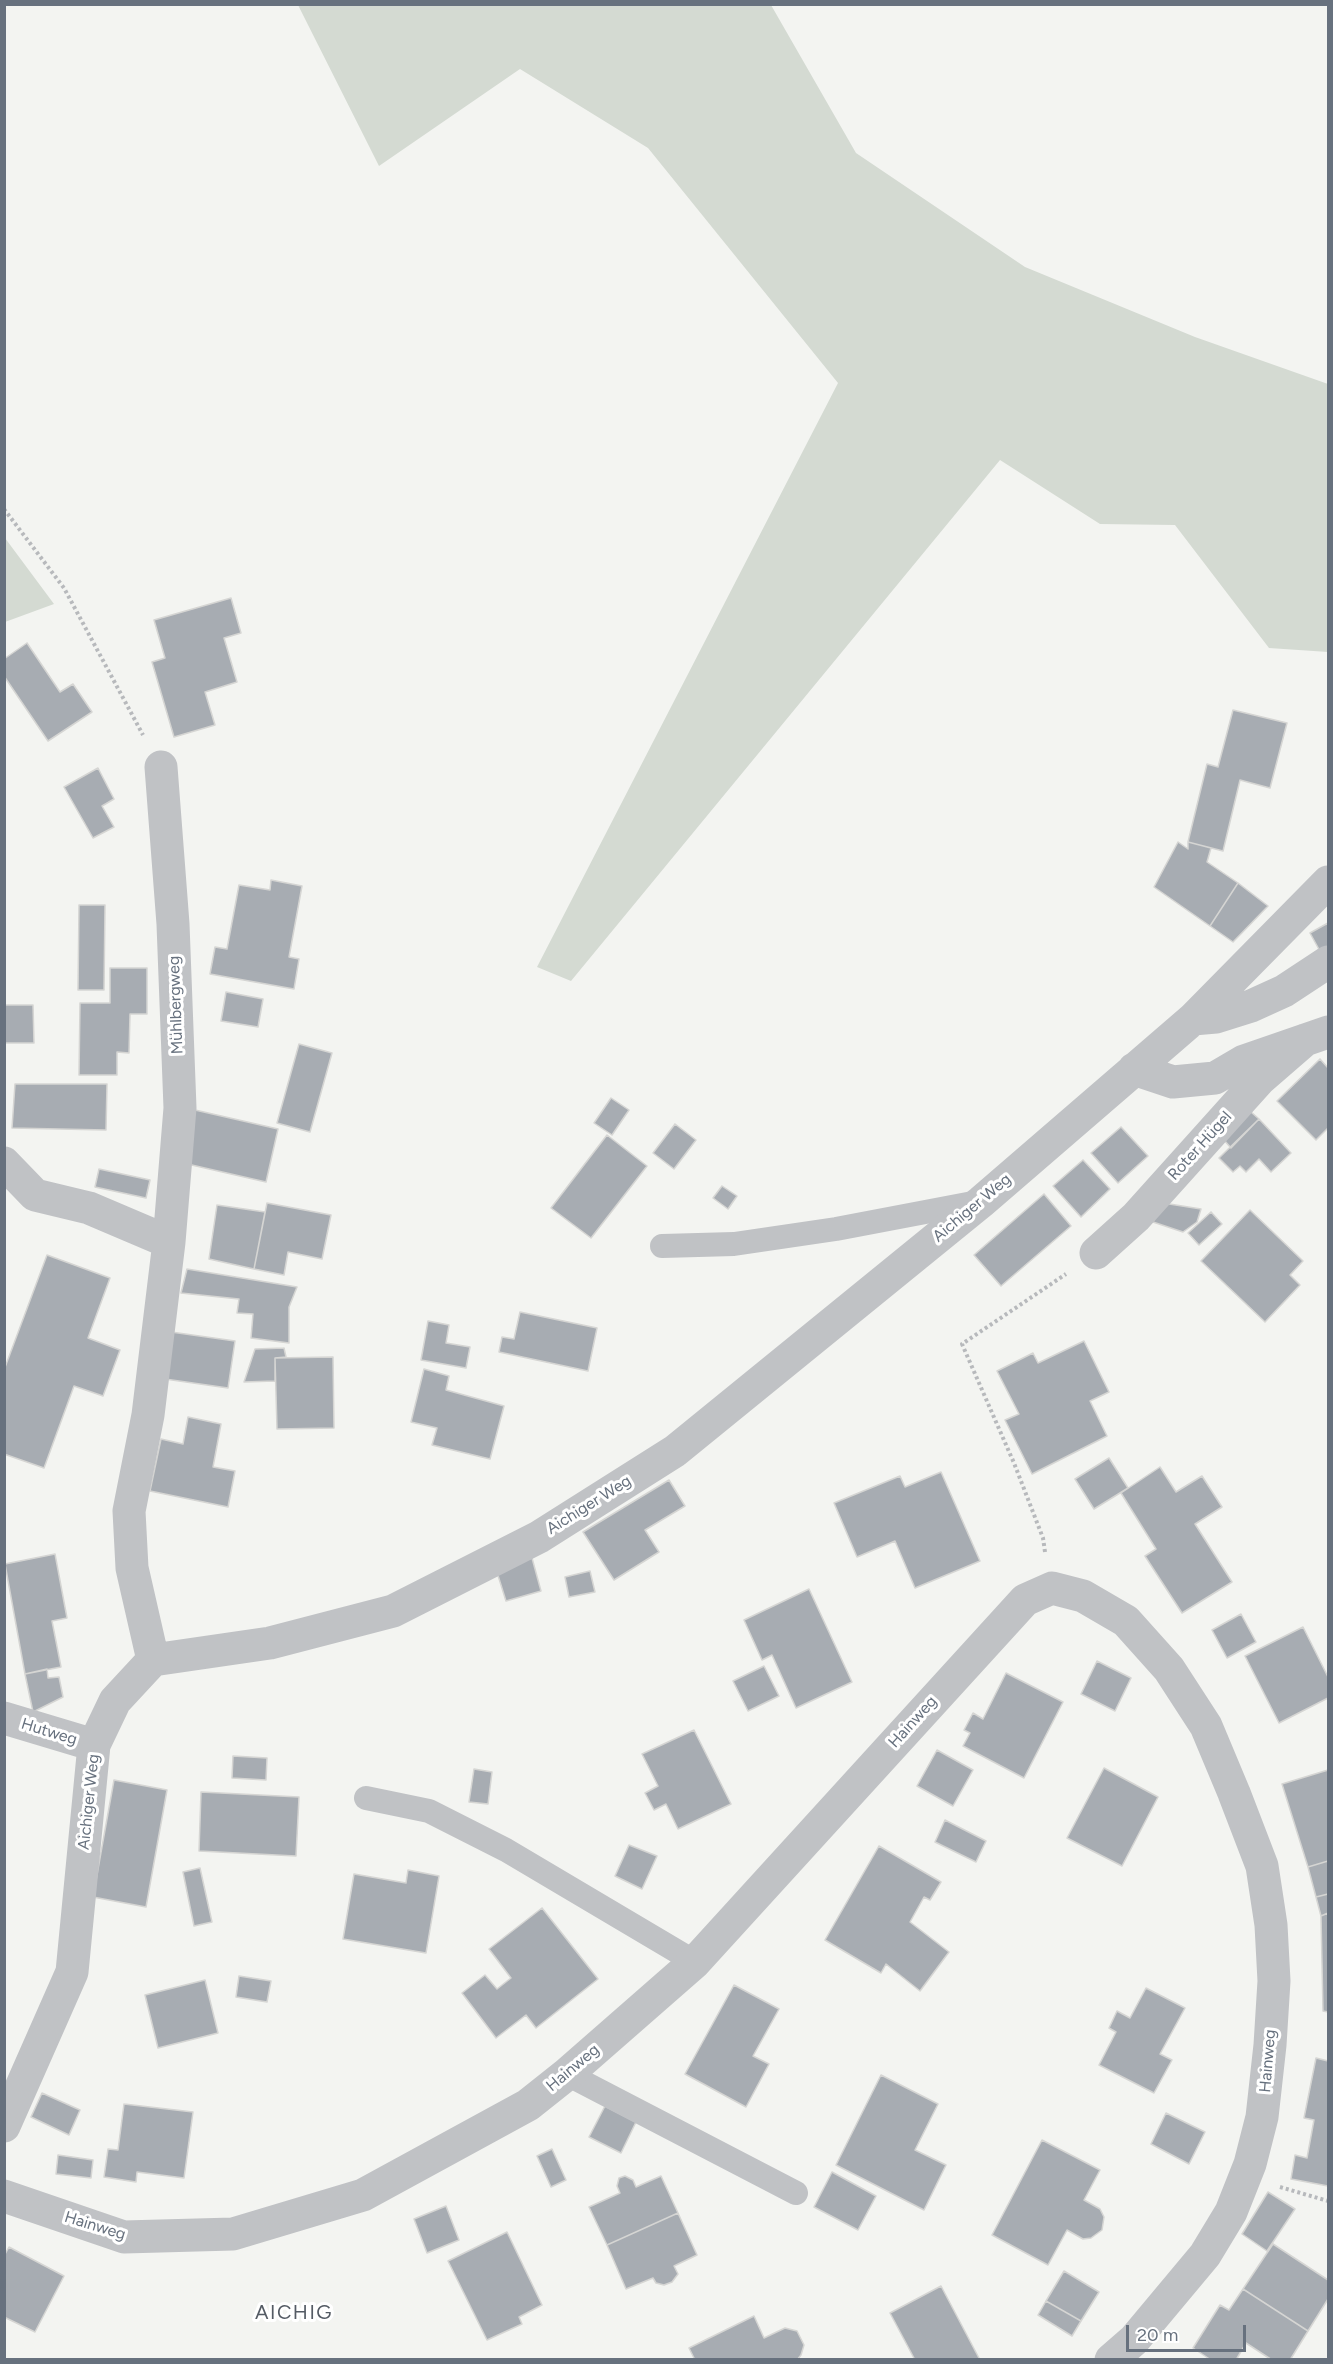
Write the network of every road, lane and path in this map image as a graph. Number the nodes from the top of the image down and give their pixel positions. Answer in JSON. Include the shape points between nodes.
{"nodes":[{"id":1,"x":4,"y":508,"type":"edge"},
{"id":2,"x":160,"y":767,"type":"joint"},
{"id":3,"x":1329,"y":882,"type":"edge"},
{"id":4,"x":1329,"y":962,"type":"edge"},
{"id":5,"x":1193,"y":1019,"type":"junction"},
{"id":6,"x":1317,"y":1036,"type":"edge"},
{"id":7,"x":1134,"y":1069,"type":"junction"},
{"id":8,"x":4,"y":1163,"type":"edge"},
{"id":9,"x":981,"y":1202,"type":"junction"},
{"id":10,"x":169,"y":1242,"type":"junction"},
{"id":11,"x":662,"y":1246,"type":"dead end"},
{"id":12,"x":1096,"y":1253,"type":"joint"},
{"id":13,"x":1052,"y":1588,"type":"junction"},
{"id":14,"x":153,"y":1660,"type":"junction"},
{"id":15,"x":4,"y":1718,"type":"edge"},
{"id":16,"x":94,"y":1745,"type":"junction"},
{"id":17,"x":366,"y":1798,"type":"dead end"},
{"id":18,"x":695,"y":1962,"type":"junction"},
{"id":19,"x":567,"y":2074,"type":"junction"},
{"id":20,"x":4,"y":2126,"type":"edge"},
{"id":21,"x":1244,"y":2177,"type":"junction"},
{"id":22,"x":796,"y":2193,"type":"dead end"},
{"id":23,"x":4,"y":2196,"type":"edge"},
{"id":24,"x":1329,"y":2201,"type":"edge"},
{"id":25,"x":1111,"y":2360,"type":"edge"}],
"edges":[{"from":1,"to":2,"type":"path","via":[[64,588]]},
{"from":2,"to":10,"type":"street","name":"Mühlbergweg","via":[[173,924],[180,1108]]},
{"from":3,"to":5,"type":"street","name":"Aichiger Weg"},
{"from":4,"to":5,"type":"street","via":[[1284,991],[1251,1006],[1216,1017]]},
{"from":5,"to":7,"type":"street","name":"Aichiger Weg"},
{"from":6,"to":7,"type":"street","name":"Roter Hügel","via":[[1244,1061],[1215,1078],[1173,1082]]},
{"from":6,"to":12,"type":"street","name":"Roter Hügel","via":[[1260,1079],[1136,1217]]},
{"from":7,"to":9,"type":"street","name":"Aichiger Weg"},
{"from":8,"to":10,"type":"street","via":[[35,1195],[89,1208]]},
{"from":9,"to":11,"type":"lane","via":[[734,1244]]},
{"from":9,"to":14,"type":"street","name":"Aichiger Weg","via":[[675,1451],[539,1537],[393,1611],[270,1643]]},
{"from":10,"to":14,"type":"street","name":"Mühlbergweg","via":[[148,1415],[129,1511],[132,1568]]},
{"from":12,"to":13,"type":"path","via":[[962,1344],[1043,1538]]},
{"from":13,"to":18,"type":"street","name":"Hainweg","via":[[1025,1600]]},
{"from":13,"to":21,"type":"street","name":"Hainweg","via":[[1083,1596],[1125,1621],[1169,1669],[1206,1726],[1262,1866],[1274,1981],[1262,2117]]},
{"from":14,"to":16,"type":"street","name":"Aichiger Weg","via":[[115,1701]]},
{"from":15,"to":16,"type":"street","name":"Hutweg"},
{"from":16,"to":20,"type":"street","name":"Aichiger Weg","via":[[72,1972]]},
{"from":17,"to":18,"type":"lane","via":[[429,1811],[506,1850]]},
{"from":18,"to":19,"type":"street","name":"Hainweg"},
{"from":19,"to":22,"type":"lane"},
{"from":19,"to":23,"type":"street","name":"Hainweg","via":[[528,2105],[363,2195],[233,2234],[124,2237]]},
{"from":21,"to":24,"type":"path"},
{"from":21,"to":25,"type":"street","name":"Hainweg","via":[[1231,2212],[1205,2255],[1134,2340]]}]}
